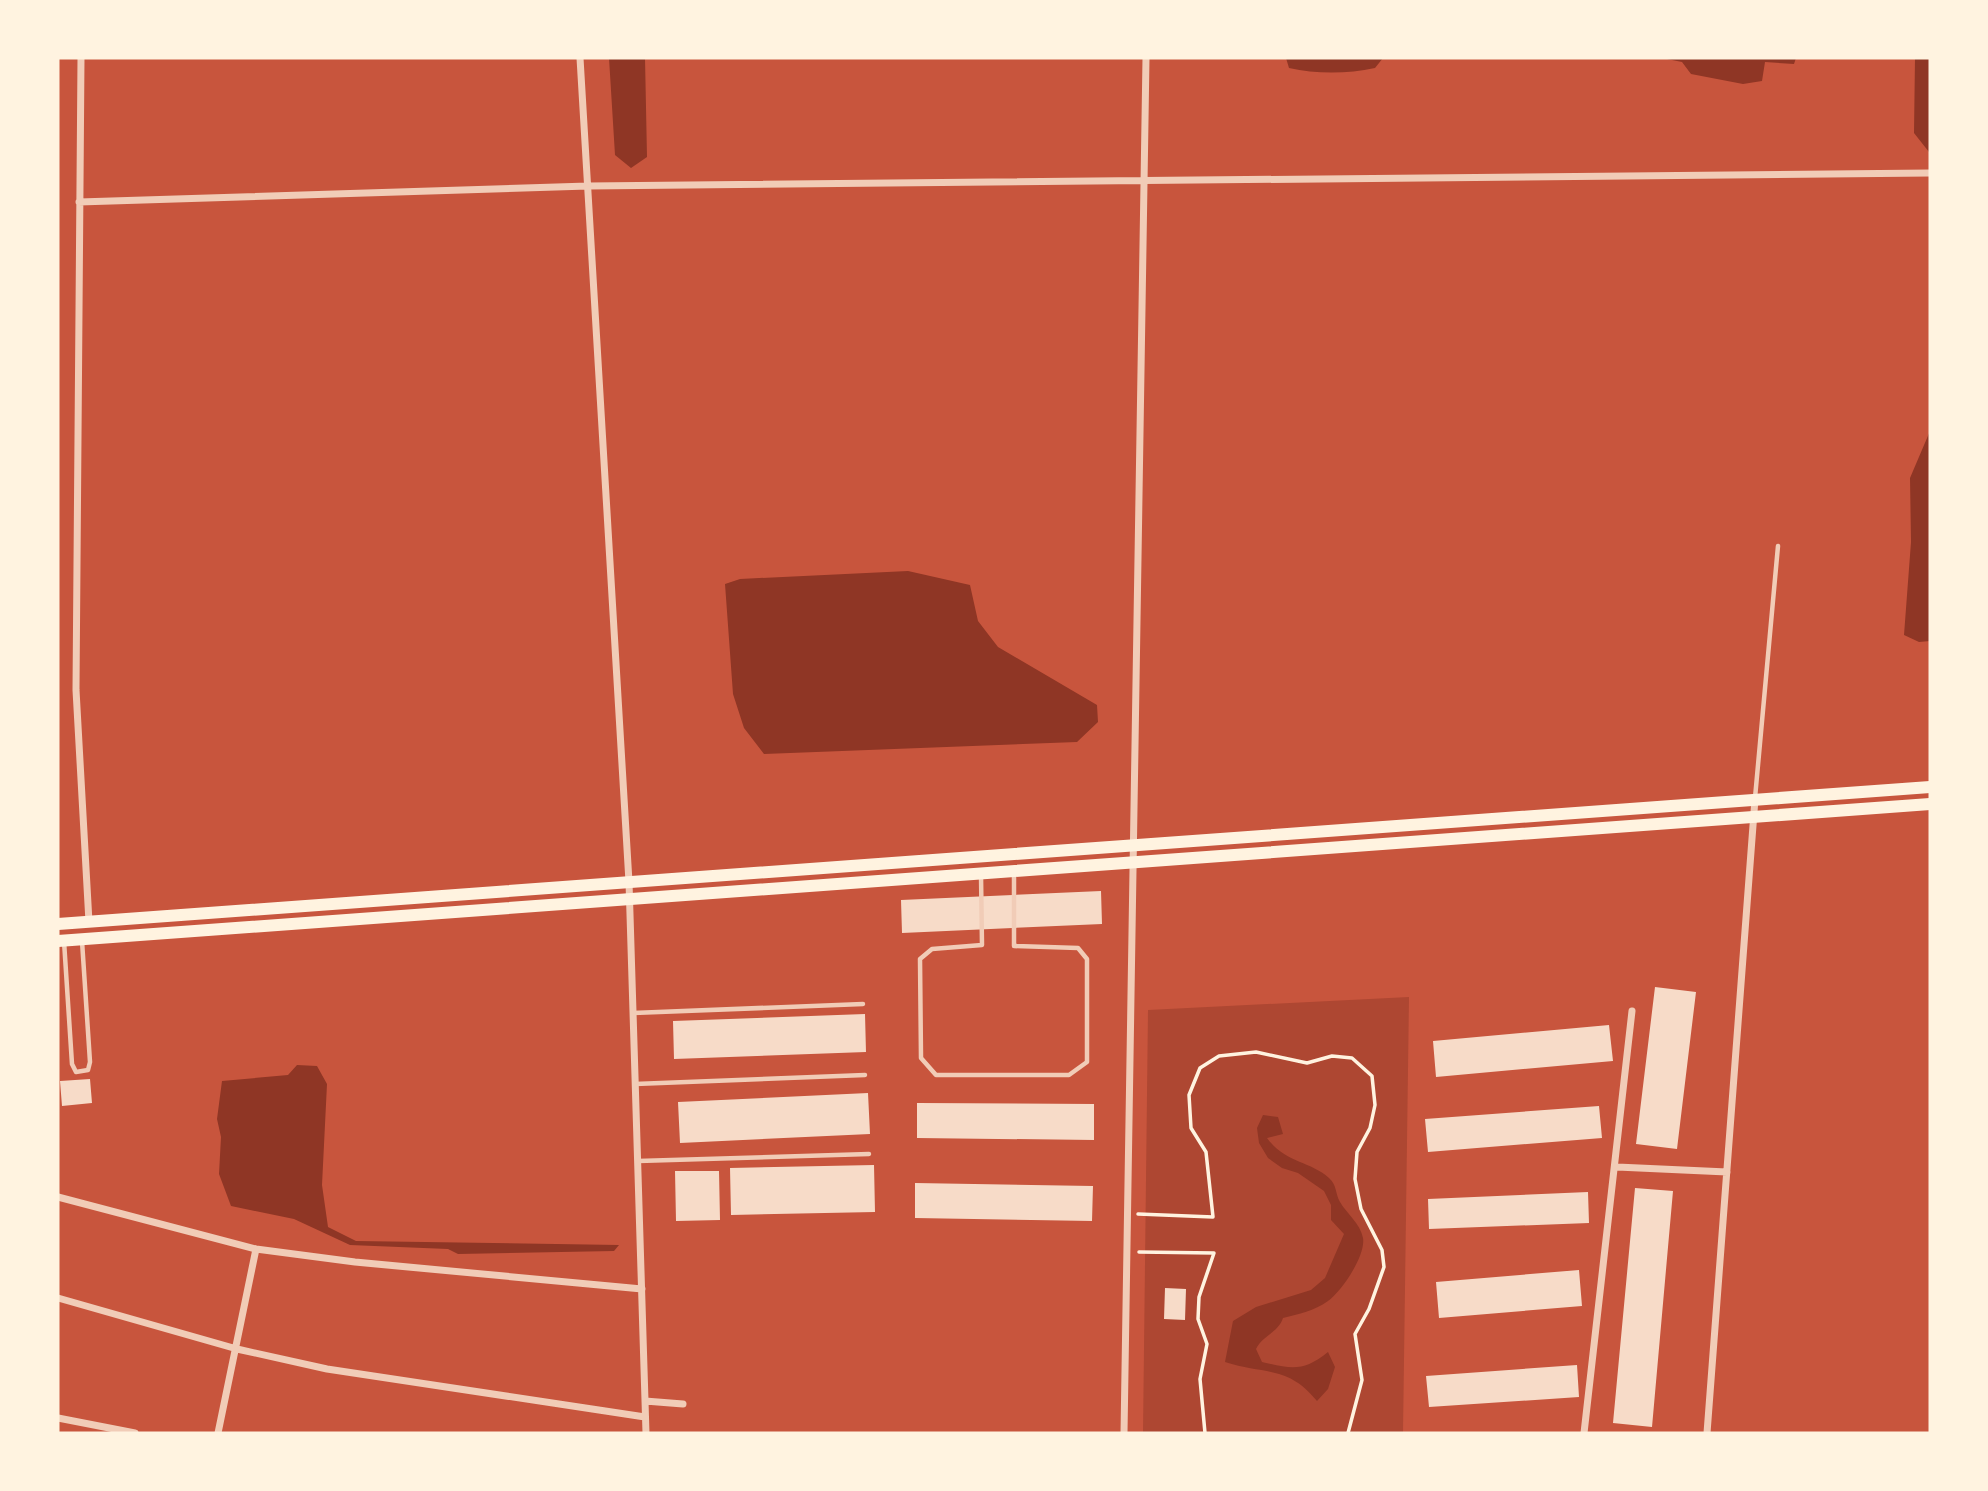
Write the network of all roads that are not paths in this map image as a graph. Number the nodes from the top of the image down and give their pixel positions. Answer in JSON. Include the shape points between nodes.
{"nodes":[{"id":1,"x":80,"y":58,"type":"edge"},
{"id":2,"x":580,"y":58,"type":"edge"},
{"id":3,"x":1146,"y":58,"type":"edge"},
{"id":4,"x":1930,"y":173,"type":"edge"},
{"id":5,"x":1143,"y":181,"type":"junction"},
{"id":6,"x":588,"y":186,"type":"junction"},
{"id":7,"x":79,"y":202,"type":"junction"},
{"id":8,"x":1778,"y":545,"type":"dead end"},
{"id":9,"x":1930,"y":787,"type":"edge"},
{"id":10,"x":1755,"y":799,"type":"junction"},
{"id":11,"x":1930,"y":804,"type":"edge"},
{"id":12,"x":1754,"y":817,"type":"junction"},
{"id":13,"x":1133,"y":845,"type":"junction"},
{"id":14,"x":1133,"y":863,"type":"junction"},
{"id":15,"x":1014,"y":872,"type":"junction"},
{"id":16,"x":981,"y":874,"type":"junction"},
{"id":17,"x":629,"y":882,"type":"junction"},
{"id":18,"x":630,"y":901,"type":"junction"},
{"id":19,"x":89,"y":922,"type":"junction"},
{"id":20,"x":58,"y":924,"type":"edge"},
{"id":21,"x":82,"y":939,"type":"junction"},
{"id":22,"x":61,"y":940,"type":"edge"},
{"id":23,"x":863,"y":1003,"type":"dead end"},
{"id":24,"x":1632,"y":1011,"type":"dead end"},
{"id":25,"x":633,"y":1013,"type":"junction"},
{"id":26,"x":865,"y":1075,"type":"dead end"},
{"id":27,"x":635,"y":1084,"type":"junction"},
{"id":28,"x":869,"y":1154,"type":"dead end"},
{"id":29,"x":638,"y":1161,"type":"junction"},
{"id":30,"x":1617,"y":1167,"type":"junction"},
{"id":31,"x":1727,"y":1172,"type":"junction"},
{"id":32,"x":58,"y":1197,"type":"edge"},
{"id":33,"x":256,"y":1249,"type":"junction"},
{"id":34,"x":642,"y":1289,"type":"junction"},
{"id":35,"x":58,"y":1298,"type":"edge"},
{"id":36,"x":237,"y":1349,"type":"junction"},
{"id":37,"x":645,"y":1401,"type":"junction"},
{"id":38,"x":683,"y":1404,"type":"dead end"},
{"id":39,"x":645,"y":1417,"type":"junction"},
{"id":40,"x":58,"y":1418,"type":"edge"},
{"id":41,"x":135,"y":1433,"type":"edge"},
{"id":42,"x":218,"y":1433,"type":"edge"},
{"id":43,"x":646,"y":1433,"type":"edge"},
{"id":44,"x":1124,"y":1433,"type":"edge"},
{"id":45,"x":1584,"y":1433,"type":"edge"},
{"id":46,"x":1707,"y":1433,"type":"edge"}],
"edges":[{"from":1,"to":7,"type":"street"},
{"from":2,"to":6,"type":"street"},
{"from":3,"to":5,"type":"street"},
{"from":4,"to":5,"type":"street"},
{"from":5,"to":6,"type":"street"},
{"from":5,"to":13,"type":"street"},
{"from":6,"to":7,"type":"street"},
{"from":6,"to":17,"type":"street"},
{"from":7,"to":19,"type":"street","via":[[76,690]]},
{"from":8,"to":10,"type":"lane"},
{"from":9,"to":10,"type":"main road"},
{"from":10,"to":12,"type":"street"},
{"from":10,"to":13,"type":"main road"},
{"from":11,"to":12,"type":"main road"},
{"from":12,"to":14,"type":"main road"},
{"from":12,"to":31,"type":"street"},
{"from":13,"to":14,"type":"street"},
{"from":13,"to":17,"type":"main road"},
{"from":14,"to":15,"type":"main road"},
{"from":14,"to":44,"type":"street"},
{"from":15,"to":16,"type":"main road"},
{"from":15,"to":16,"type":"lane","via":[[1014,946],[1078,948],[1087,959],[1087,1062],[1069,1075],[936,1075],[921,1058],[920,959],[933,949],[982,945]]},
{"from":16,"to":18,"type":"main road"},
{"from":17,"to":18,"type":"street"},
{"from":17,"to":19,"type":"main road"},
{"from":18,"to":21,"type":"main road"},
{"from":18,"to":25,"type":"street"},
{"from":19,"to":20,"type":"main road"},
{"from":21,"to":22,"type":"main road"},
{"from":21,"to":22,"type":"lane","via":[[90,1062],[82,1073],[72,1065]]},
{"from":23,"to":25,"type":"lane"},
{"from":24,"to":30,"type":"street"},
{"from":25,"to":27,"type":"street"},
{"from":26,"to":27,"type":"lane"},
{"from":27,"to":29,"type":"street"},
{"from":28,"to":29,"type":"lane"},
{"from":29,"to":34,"type":"street"},
{"from":30,"to":31,"type":"street"},
{"from":30,"to":45,"type":"street"},
{"from":31,"to":46,"type":"street"},
{"from":32,"to":33,"type":"street"},
{"from":33,"to":34,"type":"street"},
{"from":33,"to":36,"type":"street"},
{"from":34,"to":37,"type":"street"},
{"from":35,"to":36,"type":"street"},
{"from":36,"to":39,"type":"street","via":[[327,1369]]},
{"from":36,"to":42,"type":"street"},
{"from":37,"to":38,"type":"street"},
{"from":37,"to":39,"type":"street"},
{"from":39,"to":43,"type":"street"},
{"from":40,"to":41,"type":"street"}]}
